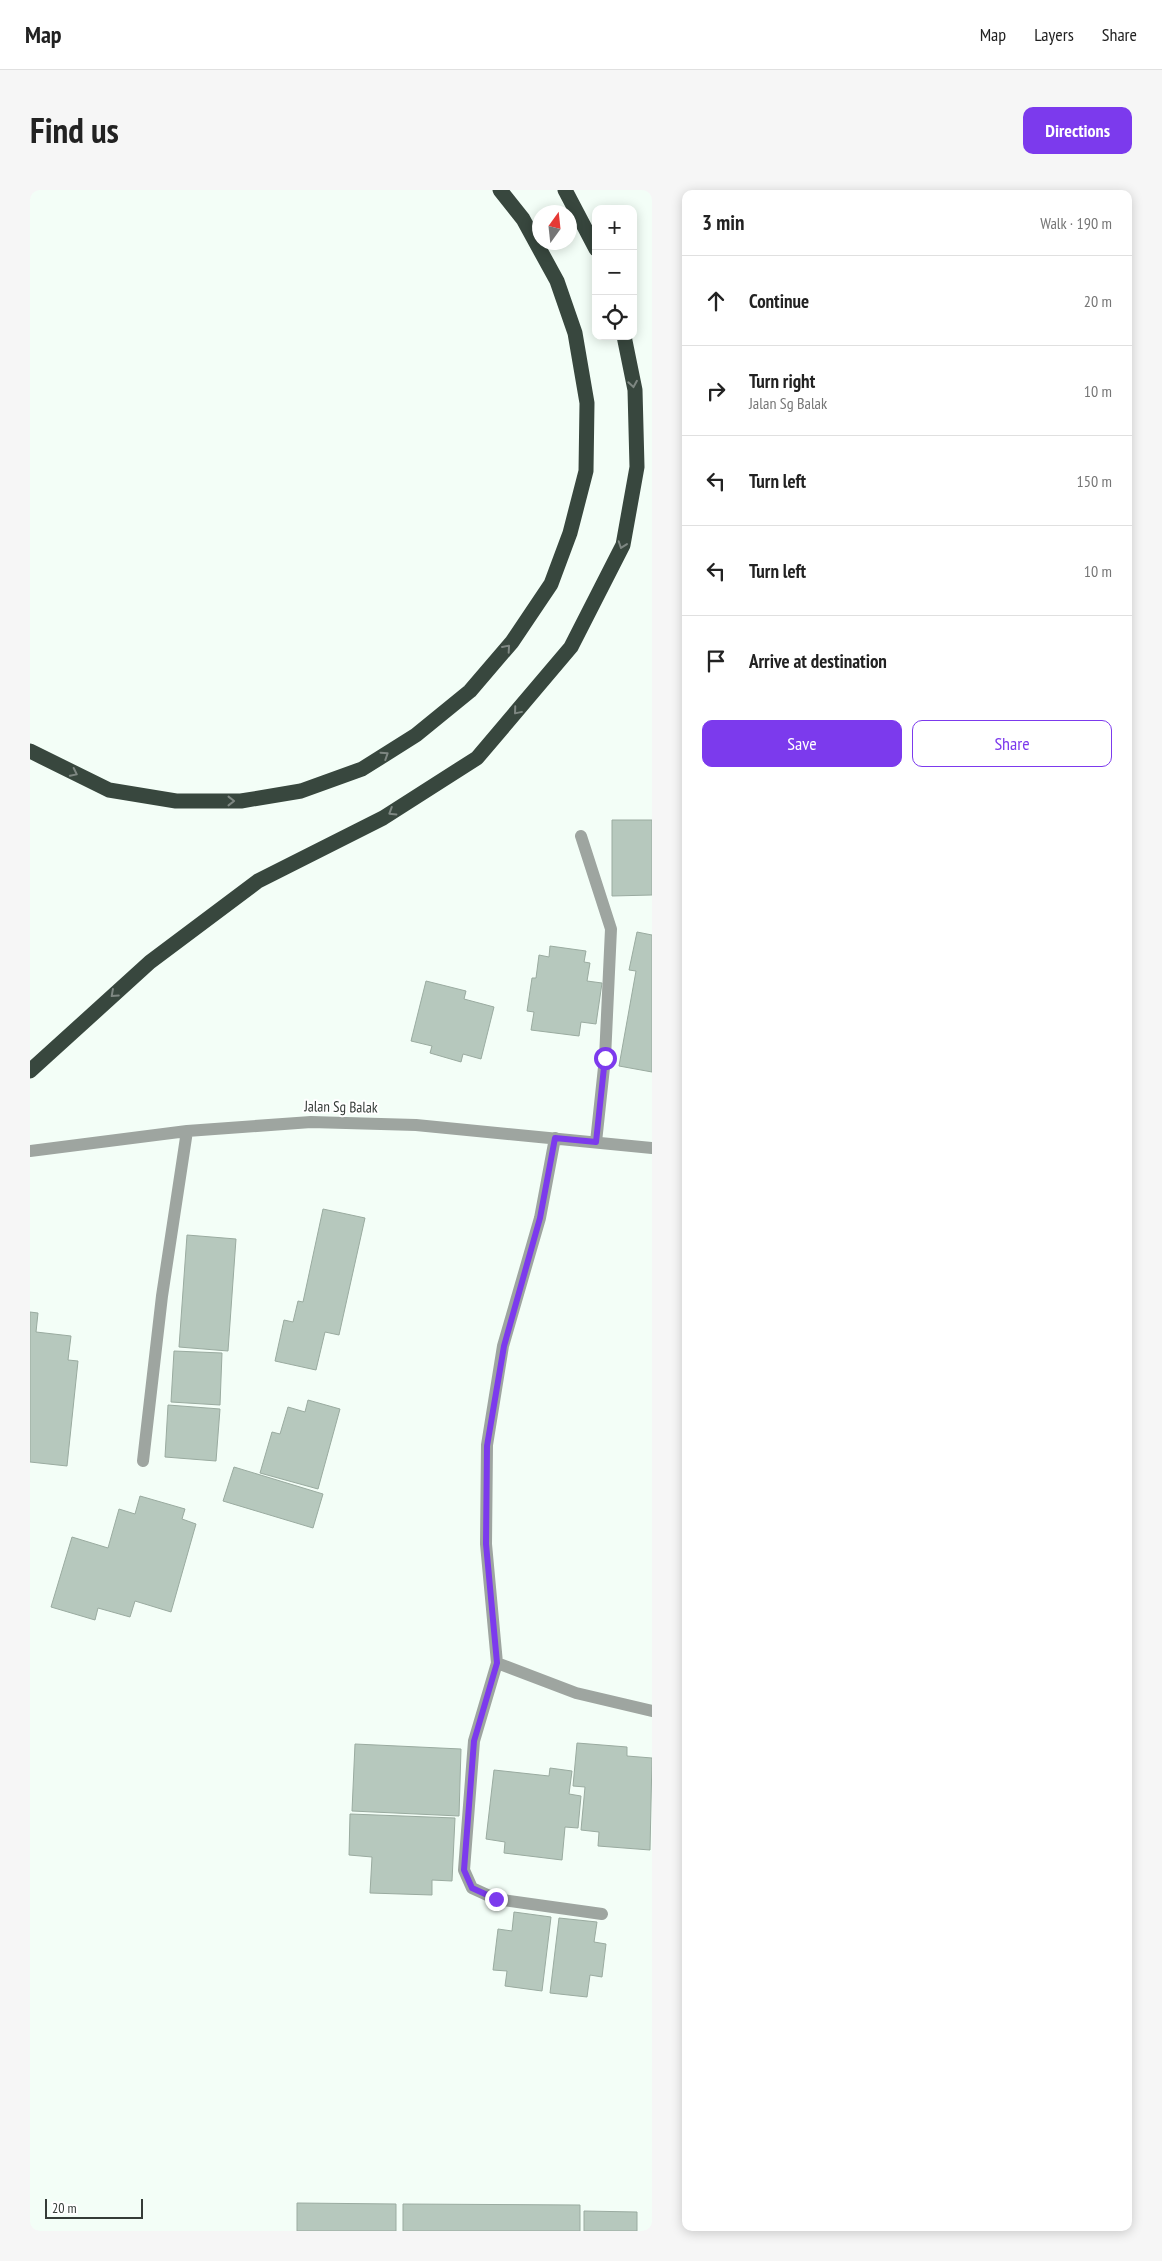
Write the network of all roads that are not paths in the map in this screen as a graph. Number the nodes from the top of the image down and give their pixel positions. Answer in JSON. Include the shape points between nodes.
{"nodes":[{"id":1,"x":500,"y":190,"type":"edge"},
{"id":2,"x":565,"y":190,"type":"edge"},
{"id":3,"x":592,"y":241,"type":"edge"},
{"id":4,"x":625,"y":340,"type":"edge"},
{"id":5,"x":30,"y":752,"type":"edge"},
{"id":6,"x":581,"y":836,"type":"dead end"},
{"id":7,"x":30,"y":1071,"type":"edge"},
{"id":8,"x":187,"y":1131,"type":"junction"},
{"id":9,"x":555,"y":1138,"type":"junction"},
{"id":10,"x":596,"y":1142,"type":"junction"},
{"id":11,"x":652,"y":1148,"type":"edge"},
{"id":12,"x":30,"y":1151,"type":"edge"},
{"id":13,"x":143,"y":1461,"type":"dead end"},
{"id":14,"x":497,"y":1663,"type":"junction"},
{"id":15,"x":652,"y":1711,"type":"edge"},
{"id":16,"x":602,"y":1914,"type":"dead end"}],
"edges":[{"from":5,"to":1,"type":"highway","one_way":true,"via":[[109,790],[176,801],[241,801],[301,791],[362,769],[416,735],[470,691],[512,642],[551,584],[570,533],[586,471],[587,403],[575,334],[557,281],[523,219]]},
{"from":2,"to":3,"type":"highway"},
{"from":4,"to":7,"type":"highway","one_way":true,"via":[[634,390],[636,467],[623,545],[571,647],[477,758],[383,818],[258,881],[150,962]]},
{"from":6,"to":10,"type":"street","via":[[611,929],[605,1058]]},
{"from":8,"to":9,"type":"street","name":"Jalan Sg Balak","via":[[311,1122],[416,1125]]},
{"from":8,"to":12,"type":"street","name":"Jalan Sg Balak"},
{"from":8,"to":13,"type":"street","via":[[162,1296]]},
{"from":9,"to":10,"type":"street","name":"Jalan Sg Balak"},
{"from":9,"to":14,"type":"street","via":[[540,1218],[504,1346],[487,1446],[486,1544]]},
{"from":10,"to":11,"type":"street","name":"Jalan Sg Balak"},
{"from":14,"to":15,"type":"street","via":[[576,1693]]},
{"from":14,"to":16,"type":"street","via":[[474,1741],[464,1870],[472,1888],[496,1899]]}]}
